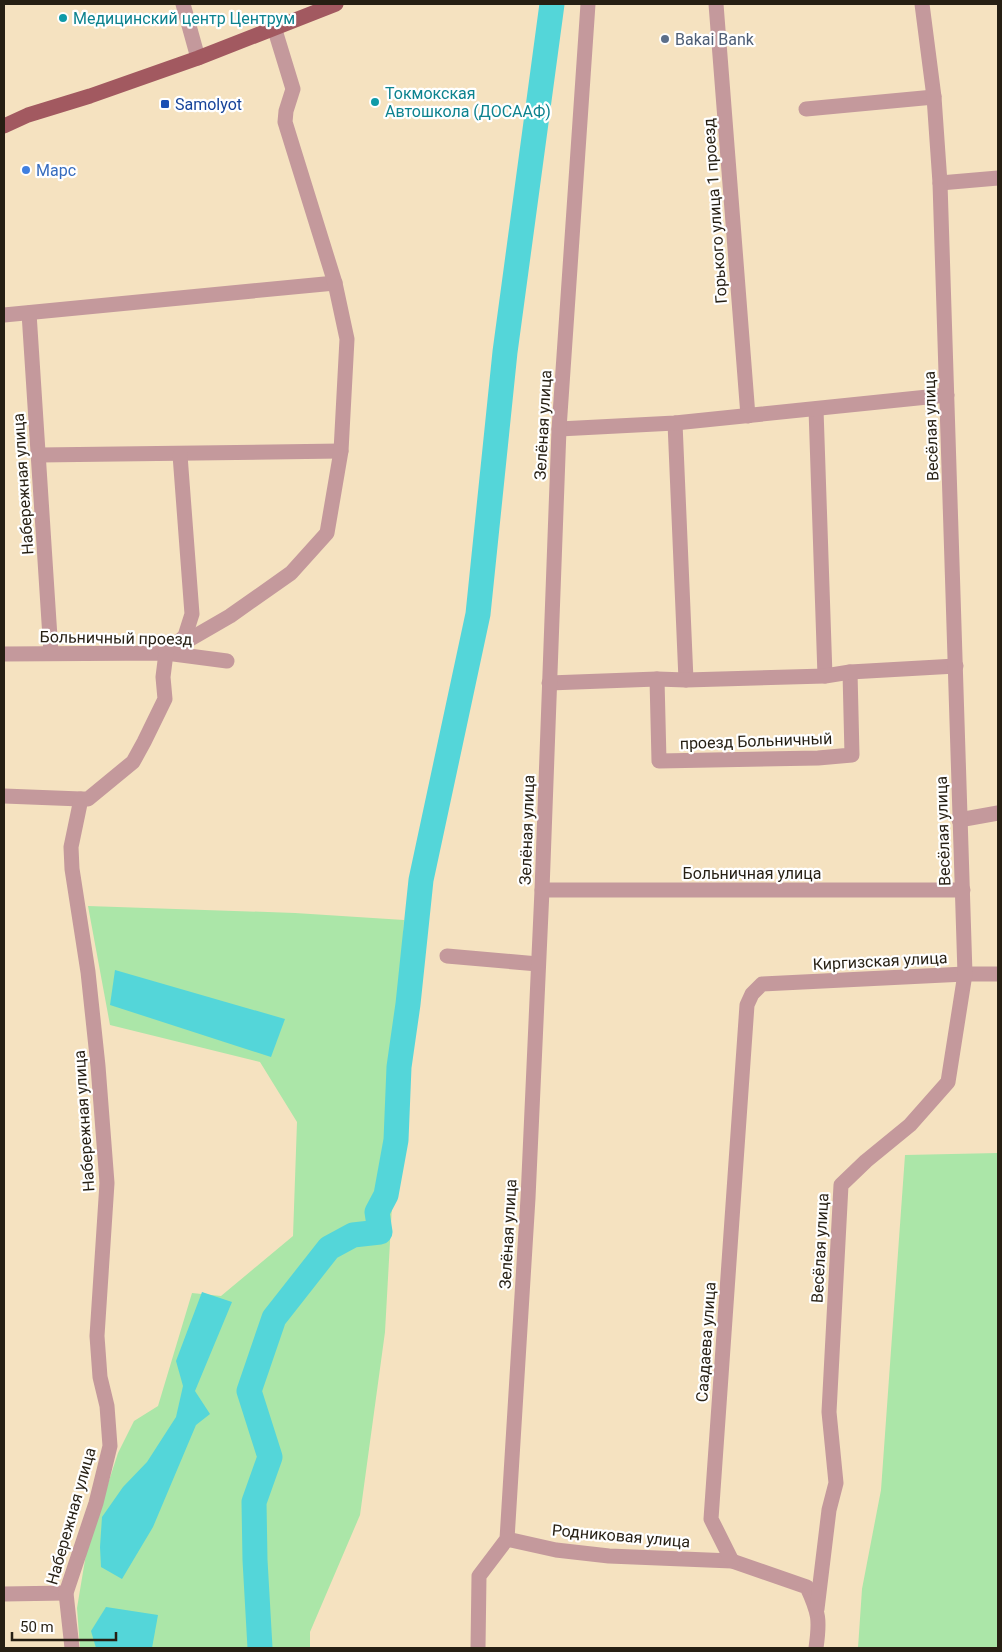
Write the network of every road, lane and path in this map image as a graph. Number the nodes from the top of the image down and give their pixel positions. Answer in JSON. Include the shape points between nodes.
{"nodes":[{"id":1,"x":183,"y":4,"type":"edge"},
{"id":2,"x":336,"y":4,"type":"edge"},
{"id":3,"x":588,"y":4,"type":"edge"},
{"id":4,"x":716,"y":4,"type":"edge"},
{"id":5,"x":922,"y":4,"type":"edge"},
{"id":6,"x":274,"y":27,"type":"junction"},
{"id":7,"x":198,"y":58,"type":"junction"},
{"id":8,"x":934,"y":97,"type":"junction"},
{"id":9,"x":806,"y":109,"type":"dead end"},
{"id":10,"x":4,"y":114,"type":"edge"},
{"id":11,"x":28,"y":115,"type":"junction"},
{"id":12,"x":4,"y":126,"type":"edge"},
{"id":13,"x":998,"y":178,"type":"edge"},
{"id":14,"x":940,"y":183,"type":"junction"},
{"id":15,"x":336,"y":283,"type":"junction"},
{"id":16,"x":29,"y":313,"type":"junction"},
{"id":17,"x":4,"y":315,"type":"edge"},
{"id":18,"x":947,"y":395,"type":"junction"},
{"id":19,"x":816,"y":409,"type":"junction"},
{"id":20,"x":748,"y":416,"type":"junction"},
{"id":21,"x":675,"y":423,"type":"junction"},
{"id":22,"x":559,"y":430,"type":"junction"},
{"id":23,"x":341,"y":451,"type":"junction"},
{"id":24,"x":180,"y":454,"type":"junction"},
{"id":25,"x":39,"y":456,"type":"junction"},
{"id":26,"x":51,"y":653,"type":"junction"},
{"id":27,"x":166,"y":653,"type":"junction"},
{"id":28,"x":4,"y":654,"type":"edge"},
{"id":29,"x":227,"y":661,"type":"dead end"},
{"id":30,"x":956,"y":666,"type":"junction"},
{"id":31,"x":850,"y":672,"type":"junction"},
{"id":32,"x":826,"y":676,"type":"junction"},
{"id":33,"x":657,"y":679,"type":"junction"},
{"id":34,"x":686,"y":680,"type":"junction"},
{"id":35,"x":549,"y":683,"type":"junction"},
{"id":36,"x":4,"y":796,"type":"edge"},
{"id":37,"x":81,"y":800,"type":"junction"},
{"id":38,"x":998,"y":813,"type":"edge"},
{"id":39,"x":959,"y":820,"type":"junction"},
{"id":40,"x":542,"y":890,"type":"junction"},
{"id":41,"x":963,"y":890,"type":"junction"},
{"id":42,"x":447,"y":956,"type":"dead end"},
{"id":43,"x":538,"y":964,"type":"junction"},
{"id":44,"x":965,"y":974,"type":"junction"},
{"id":45,"x":998,"y":974,"type":"edge"},
{"id":46,"x":762,"y":984,"type":"joint"},
{"id":47,"x":507,"y":1539,"type":"junction"},
{"id":48,"x":732,"y":1561,"type":"junction"},
{"id":49,"x":4,"y":1594,"type":"edge"},
{"id":50,"x":66,"y":1594,"type":"junction"},
{"id":51,"x":817,"y":1609,"type":"junction"},
{"id":52,"x":72,"y":1648,"type":"edge"},
{"id":53,"x":478,"y":1648,"type":"edge"},
{"id":54,"x":816,"y":1648,"type":"edge"}],
"edges":[{"from":1,"to":7,"type":"street"},
{"from":2,"to":6,"type":"main road"},
{"from":3,"to":22,"type":"street","name":"Зелёная улица"},
{"from":4,"to":20,"type":"street","name":"Горького улица 1 проезд"},
{"from":5,"to":8,"type":"street","name":"Весёлая улица"},
{"from":6,"to":7,"type":"main road"},
{"from":6,"to":15,"type":"street","via":[[293,89],[285,122]]},
{"from":7,"to":11,"type":"main road"},
{"from":8,"to":9,"type":"street"},
{"from":8,"to":14,"type":"street","name":"Весёлая улица"},
{"from":10,"to":11,"type":"main road"},
{"from":11,"to":12,"type":"main road"},
{"from":13,"to":14,"type":"street"},
{"from":14,"to":18,"type":"street","name":"Весёлая улица"},
{"from":15,"to":16,"type":"street"},
{"from":15,"to":23,"type":"street","via":[[347,339]]},
{"from":16,"to":17,"type":"street"},
{"from":16,"to":25,"type":"street","name":"Набережная улица"},
{"from":18,"to":19,"type":"street"},
{"from":18,"to":30,"type":"street","name":"Весёлая улица"},
{"from":19,"to":20,"type":"street"},
{"from":19,"to":32,"type":"street"},
{"from":20,"to":21,"type":"street"},
{"from":21,"to":22,"type":"street"},
{"from":21,"to":34,"type":"street"},
{"from":22,"to":35,"type":"street","name":"Зелёная улица"},
{"from":23,"to":24,"type":"street"},
{"from":23,"to":27,"type":"street","via":[[327,533],[291,572],[230,616]]},
{"from":24,"to":25,"type":"street"},
{"from":24,"to":27,"type":"street","via":[[192,614],[185,636]]},
{"from":25,"to":26,"type":"street","name":"Набережная улица"},
{"from":26,"to":27,"type":"street","name":"Больничный проезд"},
{"from":26,"to":28,"type":"street","name":"Больничный проезд"},
{"from":27,"to":29,"type":"street","name":"Больничный проезд"},
{"from":27,"to":37,"type":"street","via":[[165,699],[133,762],[88,799]]},
{"from":30,"to":31,"type":"street"},
{"from":30,"to":39,"type":"street","name":"Весёлая улица"},
{"from":31,"to":32,"type":"street"},
{"from":31,"to":33,"type":"street","name":"проезд Больничный","via":[[852,755],[818,758],[659,761]]},
{"from":32,"to":34,"type":"street"},
{"from":33,"to":34,"type":"street"},
{"from":33,"to":35,"type":"street"},
{"from":35,"to":40,"type":"street","name":"Зелёная улица"},
{"from":36,"to":37,"type":"street"},
{"from":37,"to":50,"type":"street","name":"Набережная улица","via":[[71,847],[88,972],[107,1183],[97,1336],[110,1446],[96,1503]]},
{"from":38,"to":39,"type":"street"},
{"from":39,"to":41,"type":"street","name":"Весёлая улица"},
{"from":40,"to":41,"type":"street","name":"Больничная улица"},
{"from":40,"to":43,"type":"street","name":"Зелёная улица"},
{"from":41,"to":44,"type":"street","name":"Весёлая улица"},
{"from":42,"to":43,"type":"street"},
{"from":43,"to":47,"type":"street","name":"Зелёная улица","via":[[528,1198]]},
{"from":44,"to":45,"type":"street","name":"Киргизская улица"},
{"from":44,"to":46,"type":"street","name":"Киргизская улица"},
{"from":44,"to":51,"type":"street","name":"Весёлая улица","via":[[948,1082],[910,1125],[841,1185],[829,1412],[836,1483],[828,1510]]},
{"from":46,"to":48,"type":"street","name":"Саадаева улица","via":[[746,1005],[711,1518]]},
{"from":47,"to":48,"type":"street","name":"Родниковая улица","via":[[556,1550],[609,1556]]},
{"from":47,"to":53,"type":"street","via":[[479,1576]]},
{"from":48,"to":51,"type":"street","via":[[806,1587]]},
{"from":49,"to":50,"type":"street"},
{"from":50,"to":52,"type":"street","name":"Набережная улица"},
{"from":51,"to":54,"type":"street","via":[[819,1630]]}]}
